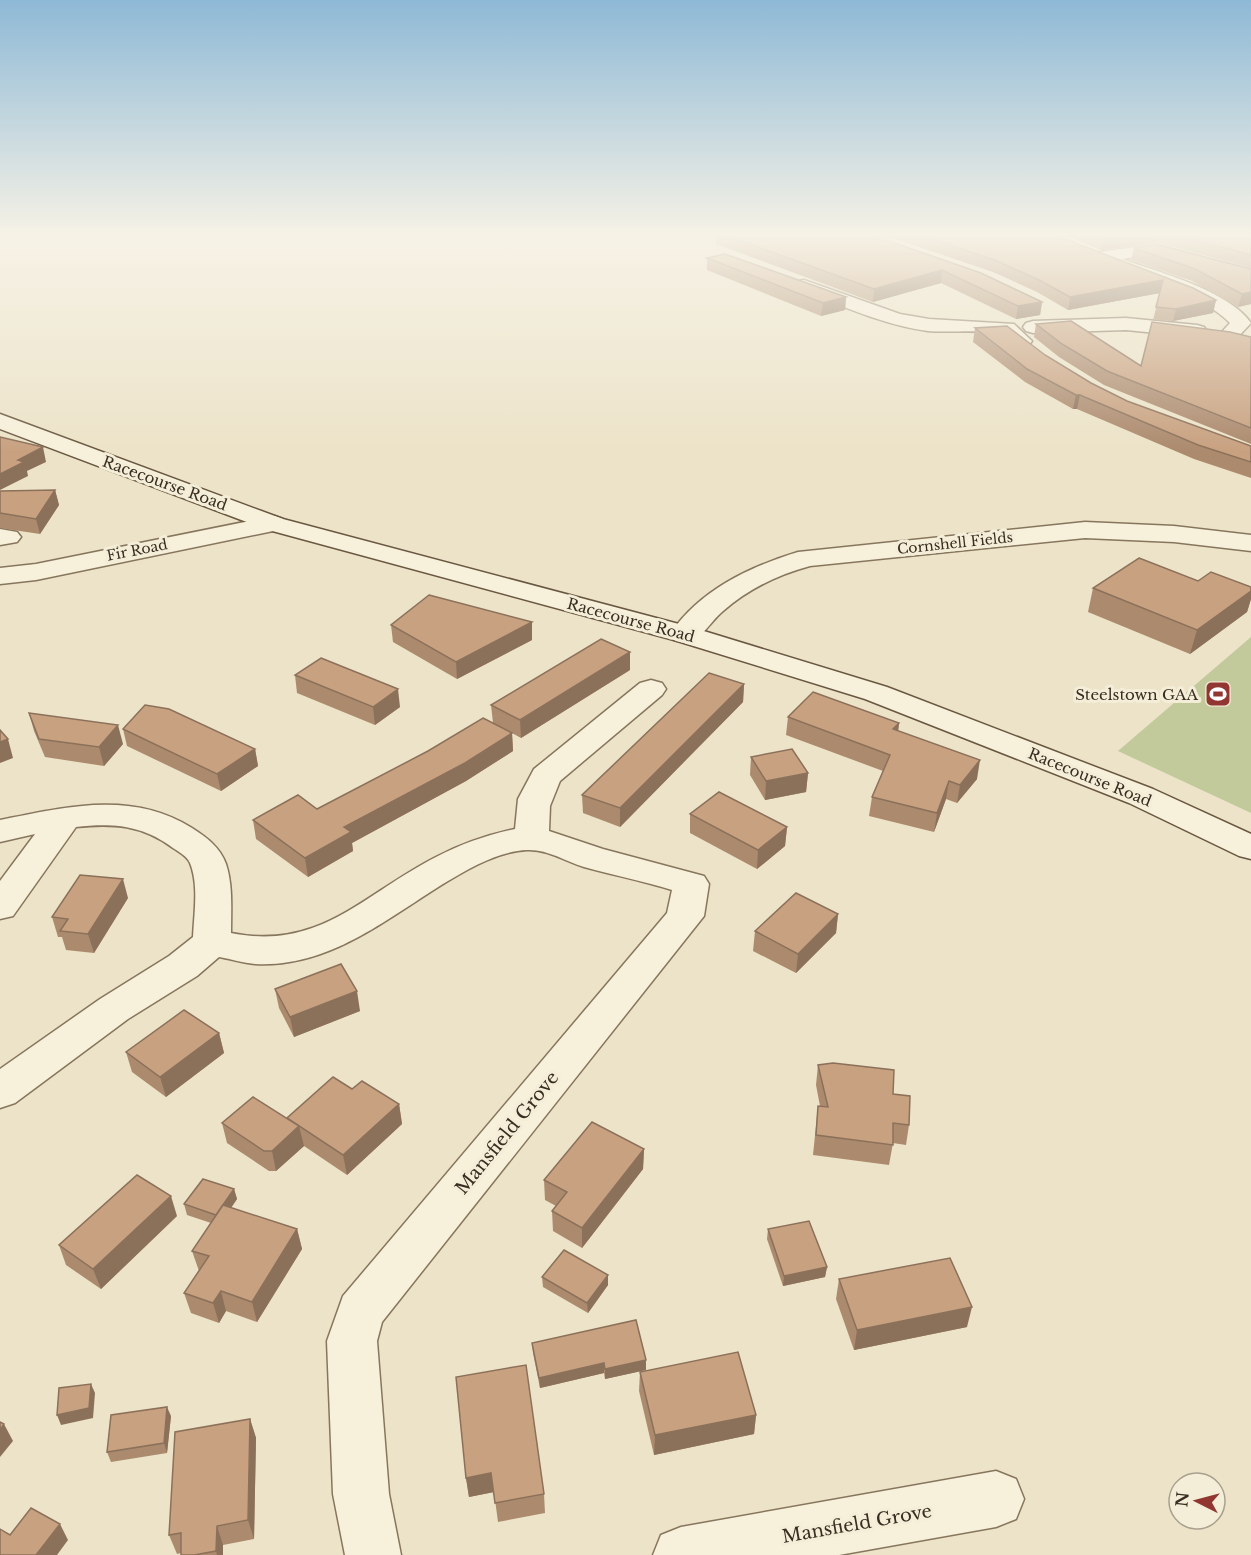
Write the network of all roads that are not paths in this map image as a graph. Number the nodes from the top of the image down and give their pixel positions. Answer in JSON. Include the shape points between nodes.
{"nodes":[{"id":1,"x":860,"y":306,"type":"edge"},
{"id":2,"x":1220,"y":306,"type":"edge"},
{"id":3,"x":1049,"y":309,"type":"dead end"},
{"id":4,"x":1077,"y":325,"type":"junction"},
{"id":5,"x":1007,"y":328,"type":"junction"},
{"id":6,"x":1228,"y":336,"type":"junction"},
{"id":7,"x":1251,"y":342,"type":"edge"},
{"id":8,"x":1034,"y":351,"type":"edge"},
{"id":9,"x":0,"y":422,"type":"edge"},
{"id":10,"x":274,"y":524,"type":"junction"},
{"id":11,"x":1251,"y":543,"type":"edge"},
{"id":12,"x":0,"y":576,"type":"edge"},
{"id":13,"x":684,"y":634,"type":"junction"},
{"id":14,"x":651,"y":689,"type":"dead end"},
{"id":15,"x":65,"y":818,"type":"junction"},
{"id":16,"x":0,"y":831,"type":"edge"},
{"id":17,"x":533,"y":839,"type":"junction"},
{"id":18,"x":1251,"y":848,"type":"edge"},
{"id":19,"x":0,"y":907,"type":"edge"},
{"id":20,"x":212,"y":942,"type":"junction"},
{"id":21,"x":0,"y":1091,"type":"edge"},
{"id":22,"x":996,"y":1499,"type":"dead end"},
{"id":23,"x":373,"y":1555,"type":"edge"},
{"id":24,"x":681,"y":1555,"type":"edge"}],
"edges":[{"from":1,"to":5,"type":"street","via":[[896,319],[929,325]]},
{"from":2,"to":6,"type":"street","via":[[1235,314],[1241,323]]},
{"from":3,"to":4,"type":"street"},
{"from":4,"to":5,"type":"street"},
{"from":4,"to":6,"type":"street","via":[[1158,326]]},
{"from":5,"to":8,"type":"street"},
{"from":6,"to":7,"type":"street"},
{"from":9,"to":10,"type":"street","name":"Racecourse Road"},
{"from":10,"to":12,"type":"street","name":"Fir Road"},
{"from":10,"to":13,"type":"street","name":"Racecourse Road"},
{"from":11,"to":13,"type":"street","name":"Cornshell Fields","via":[[1085,530],[807,558],[769,569],[730,590]]},
{"from":13,"to":18,"type":"street","name":"Racecourse Road","via":[[876,693],[1141,796]]},
{"from":14,"to":17,"type":"street","via":[[546,776],[530,817]]},
{"from":15,"to":16,"type":"street"},
{"from":15,"to":19,"type":"street"},
{"from":15,"to":20,"type":"street","via":[[101,813],[169,826],[205,856],[213,893]]},
{"from":17,"to":20,"type":"street","name":"Mansfield Grove","via":[[496,845],[460,858],[348,929],[316,943],[277,952],[237,951]]},
{"from":17,"to":23,"type":"street","name":"Mansfield Grove","via":[[690,884],[685,916],[360,1312],[352,1341],[361,1494]]},
{"from":20,"to":21,"type":"street"},
{"from":22,"to":24,"type":"street","name":"Mansfield Grove"}]}
